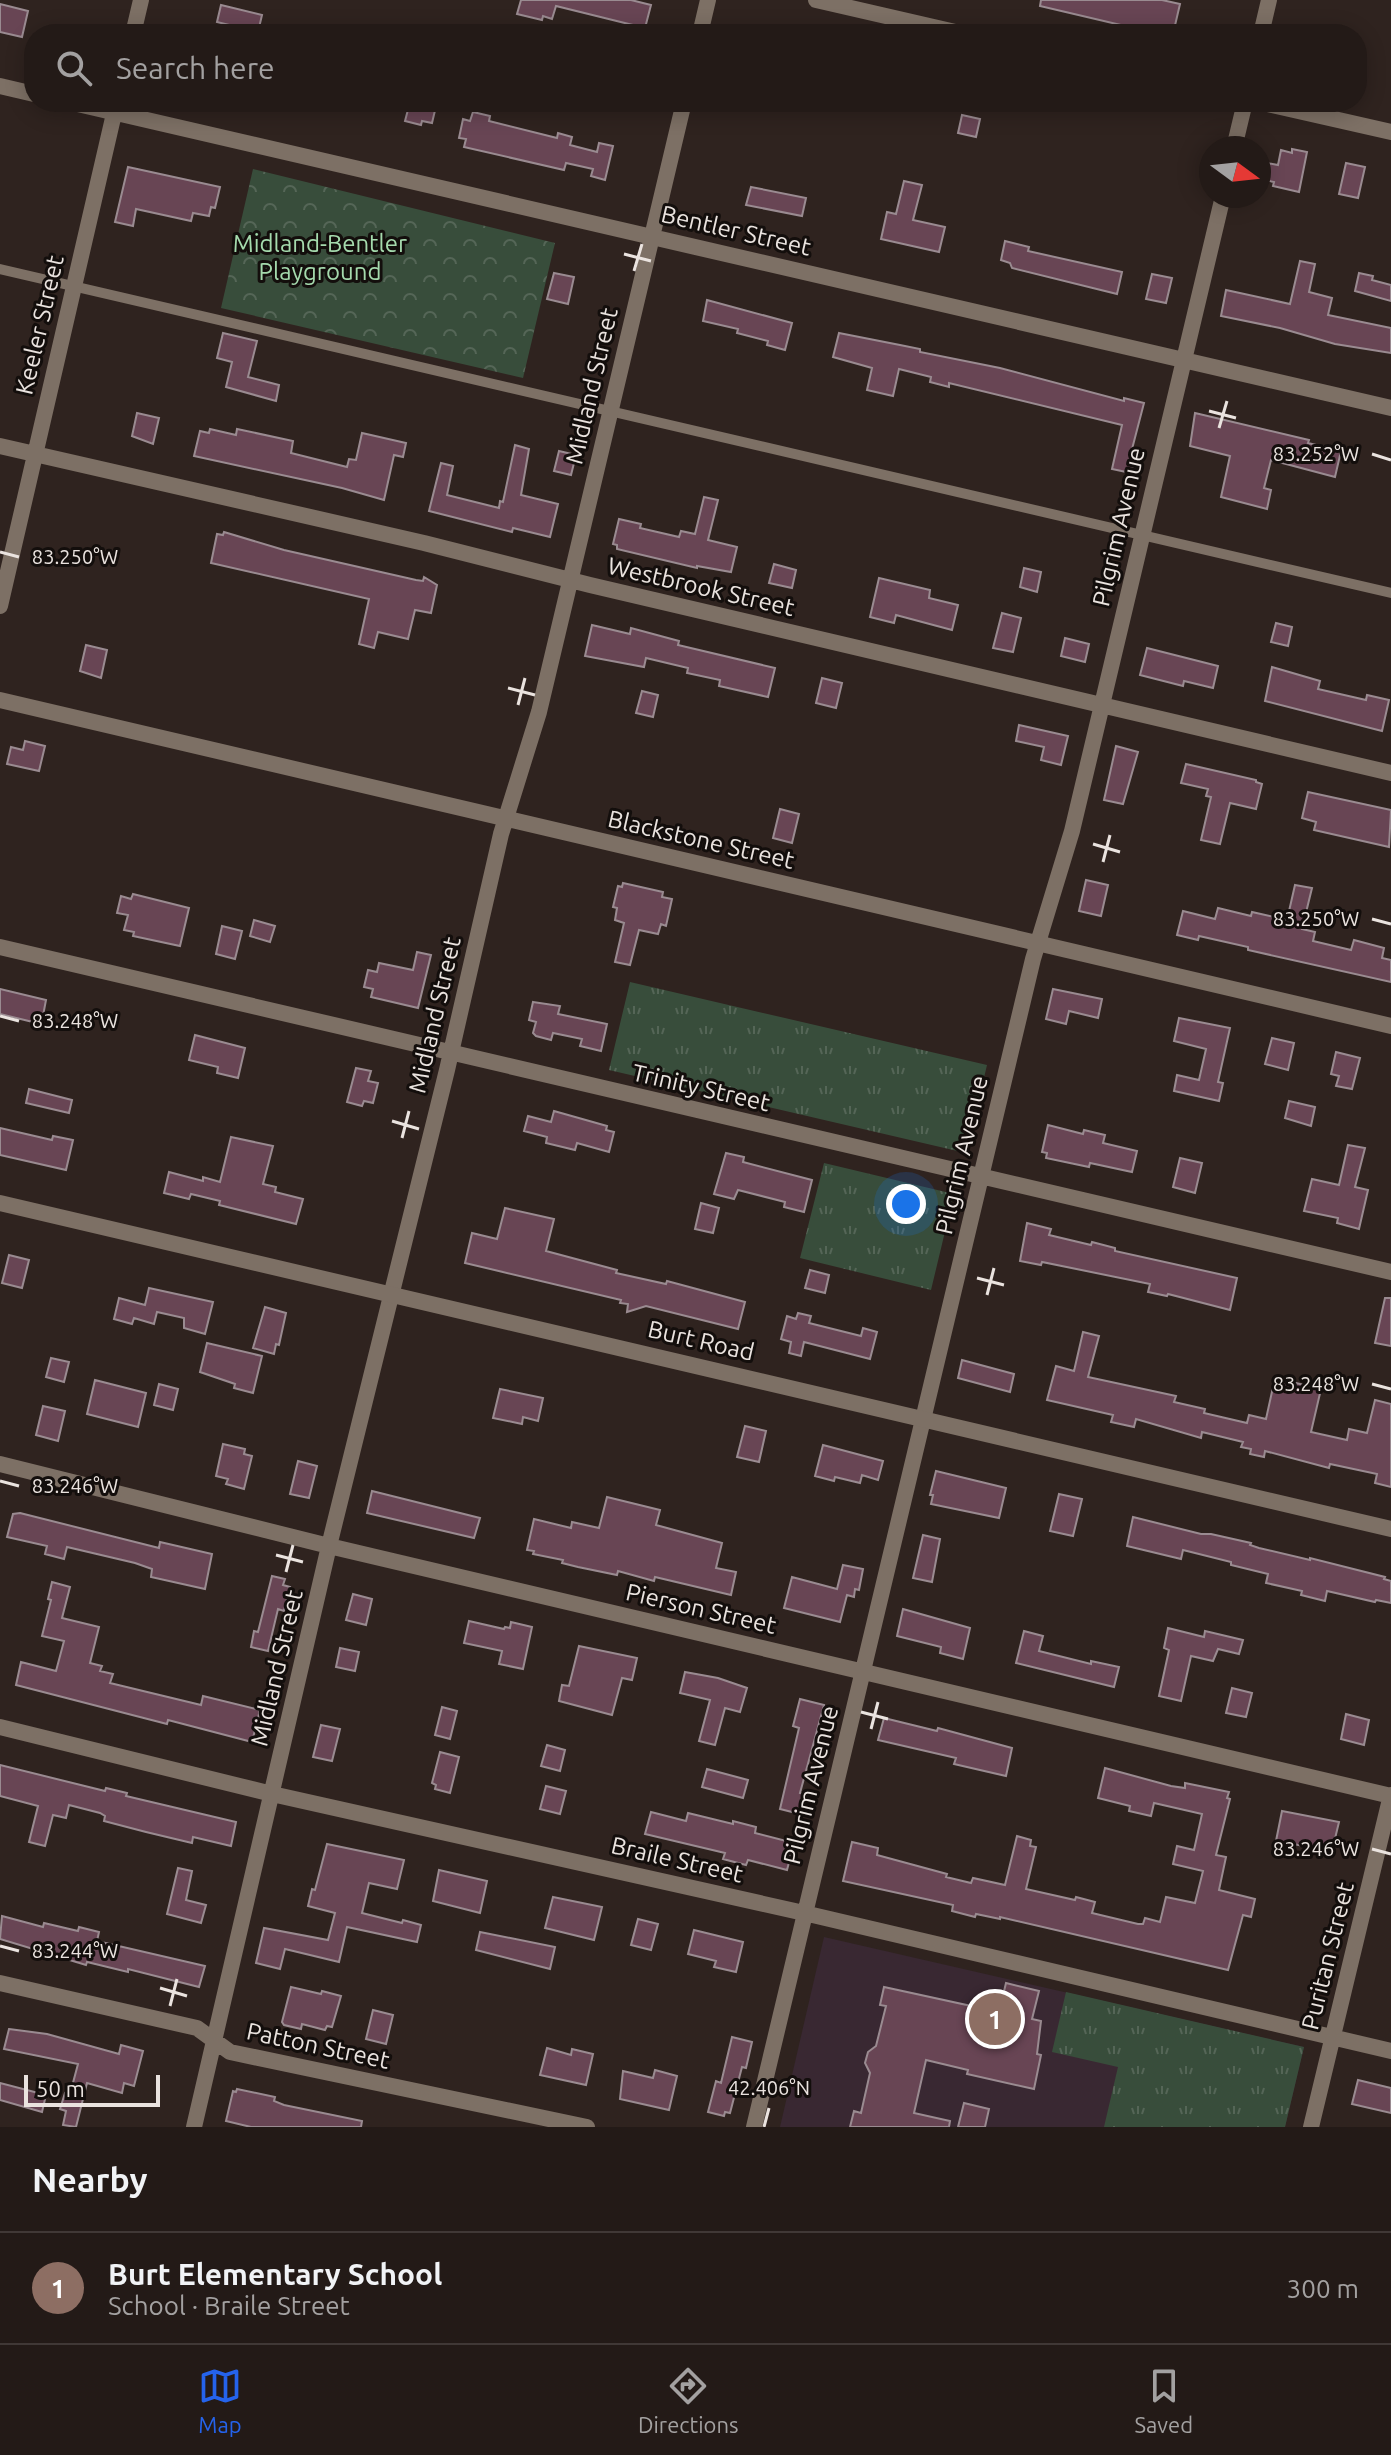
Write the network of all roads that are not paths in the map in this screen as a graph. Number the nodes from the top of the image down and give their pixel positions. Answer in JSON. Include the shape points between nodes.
{"nodes":[{"id":1,"x":141,"y":0,"type":"edge"},
{"id":2,"x":708,"y":0,"type":"edge"},
{"id":3,"x":816,"y":0,"type":"edge"},
{"id":4,"x":1269,"y":0,"type":"edge"},
{"id":5,"x":135,"y":24,"type":"edge"},
{"id":6,"x":702,"y":24,"type":"edge"},
{"id":7,"x":920,"y":24,"type":"edge"},
{"id":8,"x":1263,"y":24,"type":"edge"},
{"id":9,"x":0,"y":86,"type":"edge"},
{"id":10,"x":24,"y":92,"type":"edge"},
{"id":11,"x":115,"y":112,"type":"edge"},
{"id":12,"x":137,"y":112,"type":"edge"},
{"id":13,"x":682,"y":112,"type":"edge"},
{"id":14,"x":1243,"y":112,"type":"edge"},
{"id":15,"x":1303,"y":112,"type":"edge"},
{"id":16,"x":1391,"y":132,"type":"edge"},
{"id":17,"x":1237,"y":136,"type":"edge"},
{"id":18,"x":1220,"y":208,"type":"edge"},
{"id":19,"x":652,"y":236,"type":"junction"},
{"id":20,"x":0,"y":269,"type":"edge"},
{"id":21,"x":74,"y":286,"type":"junction"},
{"id":22,"x":1184,"y":359,"type":"junction"},
{"id":23,"x":1391,"y":408,"type":"edge"},
{"id":24,"x":611,"y":410,"type":"junction"},
{"id":25,"x":0,"y":446,"type":"edge"},
{"id":26,"x":34,"y":454,"type":"junction"},
{"id":27,"x":1142,"y":533,"type":"junction"},
{"id":28,"x":571,"y":581,"type":"junction"},
{"id":29,"x":1391,"y":593,"type":"edge"},
{"id":30,"x":0,"y":606,"type":"edge"},
{"id":31,"x":0,"y":700,"type":"edge"},
{"id":32,"x":1101,"y":705,"type":"junction"},
{"id":33,"x":1391,"y":773,"type":"edge"},
{"id":34,"x":506,"y":818,"type":"junction"},
{"id":35,"x":1039,"y":944,"type":"junction"},
{"id":36,"x":0,"y":947,"type":"edge"},
{"id":37,"x":1391,"y":1026,"type":"edge"},
{"id":38,"x":451,"y":1054,"type":"junction"},
{"id":39,"x":981,"y":1178,"type":"junction"},
{"id":40,"x":0,"y":1203,"type":"edge"},
{"id":41,"x":1391,"y":1272,"type":"edge"},
{"id":42,"x":393,"y":1294,"type":"junction"},
{"id":43,"x":924,"y":1418,"type":"junction"},
{"id":44,"x":0,"y":1464,"type":"edge"},
{"id":45,"x":1391,"y":1529,"type":"edge"},
{"id":46,"x":329,"y":1546,"type":"junction"},
{"id":47,"x":864,"y":1672,"type":"junction"},
{"id":48,"x":0,"y":1727,"type":"edge"},
{"id":49,"x":272,"y":1794,"type":"junction"},
{"id":50,"x":1391,"y":1796,"type":"edge"},
{"id":51,"x":804,"y":1913,"type":"junction"},
{"id":52,"x":0,"y":1983,"type":"edge"},
{"id":53,"x":1333,"y":2038,"type":"junction"},
{"id":54,"x":214,"y":2040,"type":"junction"},
{"id":55,"x":1391,"y":2051,"type":"edge"},
{"id":56,"x":194,"y":2127,"type":"edge"},
{"id":57,"x":587,"y":2127,"type":"edge"},
{"id":58,"x":754,"y":2127,"type":"edge"},
{"id":59,"x":1311,"y":2127,"type":"edge"}],
"edges":[{"from":1,"to":5,"type":"street"},
{"from":2,"to":6,"type":"street"},
{"from":3,"to":7,"type":"street"},
{"from":4,"to":8,"type":"street"},
{"from":9,"to":10,"type":"street"},
{"from":11,"to":21,"type":"street","name":"Keeler Street"},
{"from":12,"to":19,"type":"street","name":"Bentler Street"},
{"from":13,"to":19,"type":"street","name":"Midland Street"},
{"from":14,"to":17,"type":"street"},
{"from":15,"to":16,"type":"street"},
{"from":18,"to":22,"type":"street","name":"Pilgrim Avenue"},
{"from":19,"to":22,"type":"street","name":"Bentler Street"},
{"from":19,"to":24,"type":"street","name":"Midland Street"},
{"from":20,"to":21,"type":"lane"},
{"from":21,"to":24,"type":"lane"},
{"from":21,"to":26,"type":"street","name":"Keeler Street"},
{"from":22,"to":23,"type":"street","name":"Bentler Street"},
{"from":22,"to":27,"type":"street","name":"Pilgrim Avenue"},
{"from":24,"to":27,"type":"lane"},
{"from":24,"to":28,"type":"street","name":"Midland Street"},
{"from":25,"to":26,"type":"street","name":"Westbrook Street"},
{"from":26,"to":28,"type":"street","name":"Westbrook Street"},
{"from":26,"to":30,"type":"street","name":"Keeler Street"},
{"from":27,"to":29,"type":"lane"},
{"from":27,"to":32,"type":"street","name":"Pilgrim Avenue"},
{"from":28,"to":32,"type":"street","name":"Westbrook Street"},
{"from":28,"to":34,"type":"street","name":"Midland Street"},
{"from":31,"to":34,"type":"street","name":"Blackstone Street"},
{"from":32,"to":33,"type":"street","name":"Westbrook Street"},
{"from":32,"to":35,"type":"street","name":"Pilgrim Avenue"},
{"from":34,"to":35,"type":"street","name":"Blackstone Street"},
{"from":34,"to":38,"type":"street","name":"Midland Street"},
{"from":35,"to":37,"type":"street","name":"Blackstone Street"},
{"from":35,"to":39,"type":"street","name":"Pilgrim Avenue"},
{"from":36,"to":38,"type":"street","name":"Trinity Street"},
{"from":38,"to":39,"type":"street","name":"Trinity Street"},
{"from":38,"to":42,"type":"street","name":"Midland Street"},
{"from":39,"to":41,"type":"street","name":"Trinity Street"},
{"from":39,"to":43,"type":"street","name":"Pilgrim Avenue"},
{"from":40,"to":42,"type":"street","name":"Burt Road"},
{"from":42,"to":43,"type":"street","name":"Burt Road"},
{"from":42,"to":46,"type":"street","name":"Midland Street"},
{"from":43,"to":45,"type":"street","name":"Burt Road"},
{"from":43,"to":47,"type":"street","name":"Pilgrim Avenue"},
{"from":44,"to":46,"type":"street","name":"Pierson Street"},
{"from":46,"to":47,"type":"street","name":"Pierson Street"},
{"from":46,"to":49,"type":"street","name":"Midland Street"},
{"from":47,"to":50,"type":"street","name":"Pierson Street"},
{"from":47,"to":51,"type":"street","name":"Pilgrim Avenue"},
{"from":48,"to":49,"type":"street","name":"Braile Street"},
{"from":49,"to":51,"type":"street","name":"Braile Street"},
{"from":49,"to":54,"type":"street","name":"Midland Street"},
{"from":50,"to":53,"type":"street","name":"Puritan Street"},
{"from":51,"to":53,"type":"street","name":"Braile Street"},
{"from":51,"to":58,"type":"street","name":"Pilgrim Avenue"},
{"from":52,"to":54,"type":"street","name":"Patton Street","via":[[197,2028]]},
{"from":53,"to":55,"type":"street","name":"Braile Street"},
{"from":53,"to":59,"type":"street","name":"Puritan Street"},
{"from":54,"to":56,"type":"street","name":"Midland Street"},
{"from":54,"to":57,"type":"street","name":"Patton Street","via":[[230,2052]]}]}
